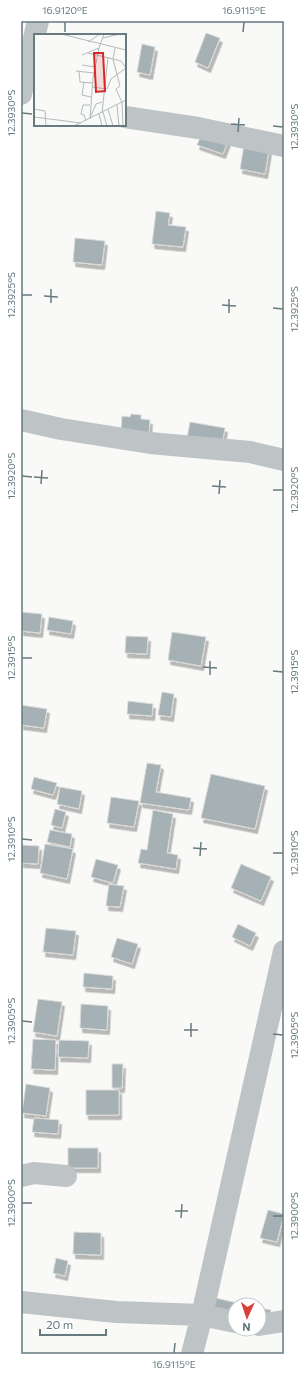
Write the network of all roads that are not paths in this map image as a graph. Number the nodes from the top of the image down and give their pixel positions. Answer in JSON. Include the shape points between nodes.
{"nodes":[{"id":1,"x":38,"y":21,"type":"edge"},
{"id":2,"x":35,"y":34,"type":"edge"},
{"id":3,"x":34,"y":38,"type":"edge"},
{"id":4,"x":21,"y":94,"type":"edge"},
{"id":5,"x":21,"y":98,"type":"edge"},
{"id":6,"x":34,"y":101,"type":"edge"},
{"id":7,"x":126,"y":117,"type":"edge"},
{"id":8,"x":284,"y":146,"type":"edge"},
{"id":9,"x":21,"y":420,"type":"edge"},
{"id":10,"x":284,"y":460,"type":"edge"},
{"id":11,"x":284,"y":951,"type":"edge"},
{"id":12,"x":21,"y":1176,"type":"edge"},
{"id":13,"x":66,"y":1176,"type":"dead end"},
{"id":14,"x":21,"y":1302,"type":"edge"},
{"id":15,"x":202,"y":1316,"type":"junction"},
{"id":16,"x":227,"y":1321,"type":"edge"},
{"id":17,"x":284,"y":1321,"type":"edge"},
{"id":18,"x":267,"y":1324,"type":"edge"},
{"id":19,"x":192,"y":1354,"type":"edge"}],
"edges":[{"from":1,"to":2,"type":"street"},
{"from":3,"to":4,"type":"street"},
{"from":5,"to":6,"type":"street"},
{"from":7,"to":8,"type":"street","via":[[198,128]]},
{"from":9,"to":10,"type":"street","via":[[150,443],[250,452]]},
{"from":11,"to":15,"type":"street"},
{"from":12,"to":13,"type":"street","via":[[34,1173]]},
{"from":14,"to":15,"type":"street","via":[[116,1312]]},
{"from":15,"to":16,"type":"street"},
{"from":15,"to":19,"type":"street"},
{"from":17,"to":18,"type":"street"}]}
